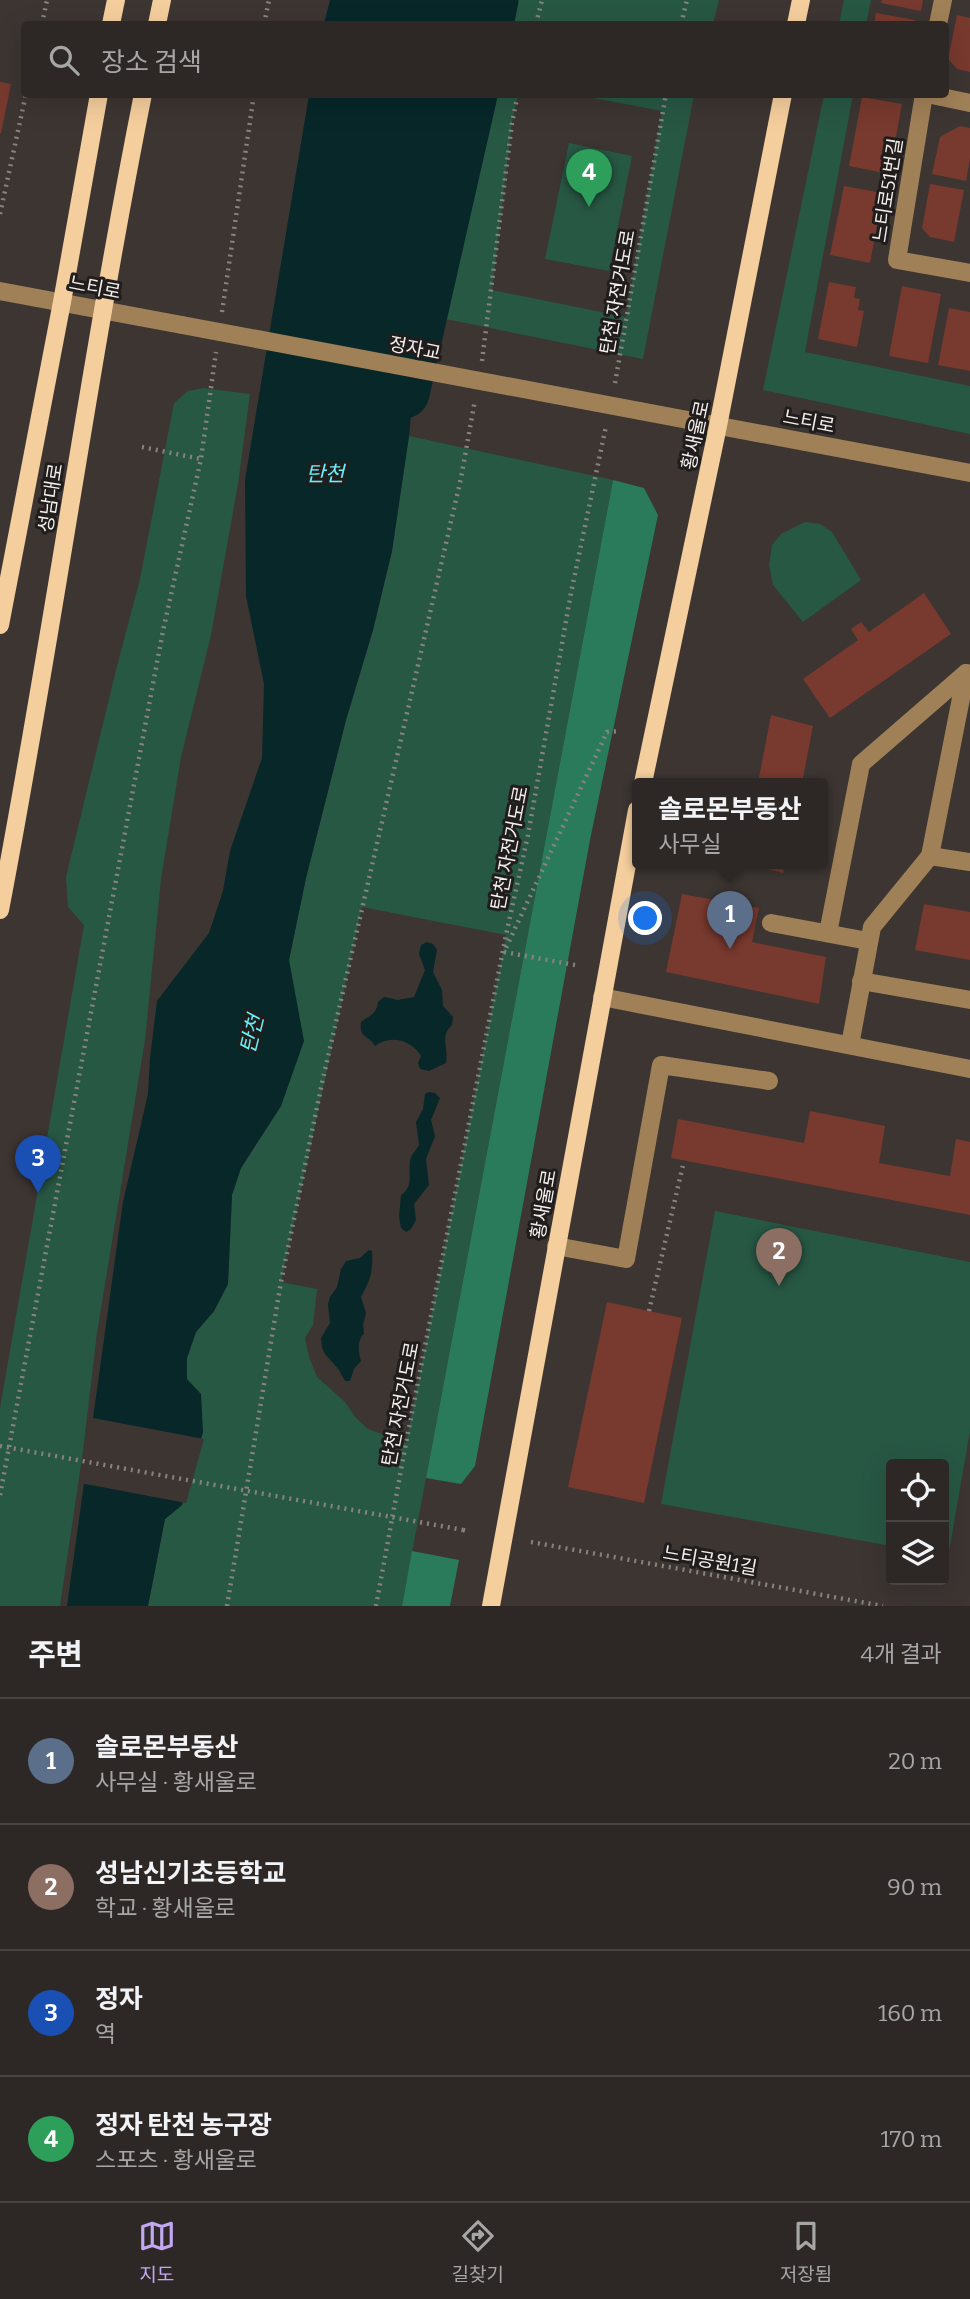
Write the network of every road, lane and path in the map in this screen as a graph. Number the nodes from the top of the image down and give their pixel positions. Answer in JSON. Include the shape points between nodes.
{"nodes":[{"id":1,"x":47,"y":0,"type":"edge"},
{"id":2,"x":116,"y":0,"type":"edge"},
{"id":3,"x":162,"y":0,"type":"edge"},
{"id":4,"x":269,"y":0,"type":"edge"},
{"id":5,"x":542,"y":0,"type":"edge"},
{"id":6,"x":687,"y":0,"type":"edge"},
{"id":7,"x":801,"y":0,"type":"edge"},
{"id":8,"x":943,"y":0,"type":"edge"},
{"id":9,"x":43,"y":21,"type":"edge"},
{"id":10,"x":112,"y":21,"type":"edge"},
{"id":11,"x":158,"y":21,"type":"edge"},
{"id":12,"x":265,"y":21,"type":"edge"},
{"id":13,"x":537,"y":21,"type":"edge"},
{"id":14,"x":682,"y":21,"type":"edge"},
{"id":15,"x":797,"y":21,"type":"edge"},
{"id":16,"x":939,"y":21,"type":"edge"},
{"id":17,"x":25,"y":98,"type":"edge"},
{"id":18,"x":98,"y":98,"type":"edge"},
{"id":19,"x":142,"y":98,"type":"edge"},
{"id":20,"x":253,"y":98,"type":"edge"},
{"id":21,"x":517,"y":98,"type":"edge"},
{"id":22,"x":665,"y":98,"type":"edge"},
{"id":23,"x":782,"y":98,"type":"edge"},
{"id":24,"x":924,"y":98,"type":"edge"},
{"id":25,"x":945,"y":98,"type":"edge"},
{"id":26,"x":970,"y":103,"type":"edge"},
{"id":27,"x":0,"y":214,"type":"edge"},
{"id":28,"x":970,"y":273,"type":"edge"},
{"id":29,"x":0,"y":291,"type":"edge"},
{"id":30,"x":62,"y":302,"type":"junction"},
{"id":31,"x":102,"y":310,"type":"junction"},
{"id":32,"x":221,"y":316,"type":"dead end"},
{"id":33,"x":182,"y":325,"type":"joint"},
{"id":34,"x":217,"y":342,"type":"dead end"},
{"id":35,"x":481,"y":366,"type":"dead end"},
{"id":36,"x":614,"y":390,"type":"dead end"},
{"id":37,"x":476,"y":394,"type":"dead end"},
{"id":38,"x":640,"y":411,"type":"joint"},
{"id":39,"x":609,"y":415,"type":"dead end"},
{"id":40,"x":719,"y":426,"type":"junction"},
{"id":41,"x":142,"y":447,"type":"dead end"},
{"id":42,"x":201,"y":459,"type":"junction"},
{"id":43,"x":970,"y":474,"type":"edge"},
{"id":44,"x":0,"y":625,"type":"edge"},
{"id":45,"x":968,"y":674,"type":"edge"},
{"id":46,"x":620,"y":731,"type":"dead end"},
{"id":47,"x":644,"y":778,"type":"edge"},
{"id":48,"x":632,"y":837,"type":"edge"},
{"id":49,"x":930,"y":856,"type":"junction"},
{"id":50,"x":970,"y":862,"type":"edge"},
{"id":51,"x":0,"y":910,"type":"edge"},
{"id":52,"x":771,"y":923,"type":"dead end"},
{"id":53,"x":828,"y":933,"type":"junction"},
{"id":54,"x":868,"y":941,"type":"junction"},
{"id":55,"x":504,"y":953,"type":"junction"},
{"id":56,"x":575,"y":965,"type":"dead end"},
{"id":57,"x":861,"y":981,"type":"junction"},
{"id":58,"x":602,"y":997,"type":"junction"},
{"id":59,"x":970,"y":1000,"type":"edge"},
{"id":60,"x":850,"y":1045,"type":"junction"},
{"id":61,"x":970,"y":1069,"type":"edge"},
{"id":62,"x":769,"y":1081,"type":"dead end"},
{"id":63,"x":684,"y":1161,"type":"dead end"},
{"id":64,"x":556,"y":1246,"type":"junction"},
{"id":65,"x":649,"y":1311,"type":"dead end"},
{"id":66,"x":0,"y":1446,"type":"edge"},
{"id":67,"x":0,"y":1495,"type":"edge"},
{"id":68,"x":465,"y":1531,"type":"dead end"},
{"id":69,"x":531,"y":1542,"type":"dead end"},
{"id":70,"x":227,"y":1606,"type":"edge"},
{"id":71,"x":376,"y":1606,"type":"edge"},
{"id":72,"x":491,"y":1606,"type":"edge"},
{"id":73,"x":883,"y":1606,"type":"edge"}],
"edges":[{"from":1,"to":9,"type":"path"},
{"from":2,"to":10,"type":"main road"},
{"from":3,"to":11,"type":"main road"},
{"from":4,"to":12,"type":"path"},
{"from":5,"to":13,"type":"path"},
{"from":6,"to":14,"type":"path"},
{"from":7,"to":15,"type":"main road"},
{"from":8,"to":16,"type":"street"},
{"from":17,"to":27,"type":"path"},
{"from":18,"to":30,"type":"main road","name":"성남대로"},
{"from":19,"to":31,"type":"main road","name":"성남대로"},
{"from":20,"to":32,"type":"path"},
{"from":21,"to":35,"type":"path"},
{"from":22,"to":36,"type":"path","name":"탄천 자전거도로"},
{"from":23,"to":40,"type":"main road","name":"황새울로"},
{"from":24,"to":28,"type":"street","name":"느티로51번길","via":[[897,260]]},
{"from":25,"to":26,"type":"street","name":"느티로51번길"},
{"from":29,"to":30,"type":"street","name":"느티로"},
{"from":30,"to":31,"type":"street","name":"느티로"},
{"from":30,"to":44,"type":"main road","name":"성남대로"},
{"from":31,"to":33,"type":"street","name":"느티로"},
{"from":31,"to":51,"type":"main road","name":"성남대로"},
{"from":33,"to":38,"type":"street","name":"정자교","bridge":true},
{"from":34,"to":42,"type":"path"},
{"from":37,"to":70,"type":"path","via":[[285,1265]]},
{"from":38,"to":40,"type":"street","name":"느티로"},
{"from":39,"to":55,"type":"path","name":"탄천 자전거도로"},
{"from":40,"to":43,"type":"street","name":"느티로"},
{"from":40,"to":47,"type":"main road","name":"황새울로"},
{"from":41,"to":42,"type":"path"},
{"from":42,"to":67,"type":"path","via":[[163,631]]},
{"from":45,"to":49,"type":"street"},
{"from":45,"to":53,"type":"street","via":[[861,764]]},
{"from":46,"to":55,"type":"path","via":[[607,733]]},
{"from":48,"to":58,"type":"main road","name":"황새울로"},
{"from":49,"to":50,"type":"street"},
{"from":49,"to":54,"type":"street","via":[[872,928]]},
{"from":52,"to":53,"type":"street"},
{"from":53,"to":54,"type":"street"},
{"from":54,"to":57,"type":"street"},
{"from":55,"to":56,"type":"path"},
{"from":55,"to":71,"type":"path","name":"탄천 자전거도로"},
{"from":57,"to":59,"type":"street"},
{"from":57,"to":60,"type":"street"},
{"from":58,"to":60,"type":"street"},
{"from":58,"to":64,"type":"main road","name":"황새울로"},
{"from":60,"to":61,"type":"street"},
{"from":62,"to":64,"type":"street","via":[[661,1065],[626,1259]]},
{"from":63,"to":65,"type":"path"},
{"from":64,"to":72,"type":"main road","name":"황새울로"},
{"from":66,"to":68,"type":"path","bridge":true},
{"from":69,"to":73,"type":"path","name":"느티공원1길"}]}
